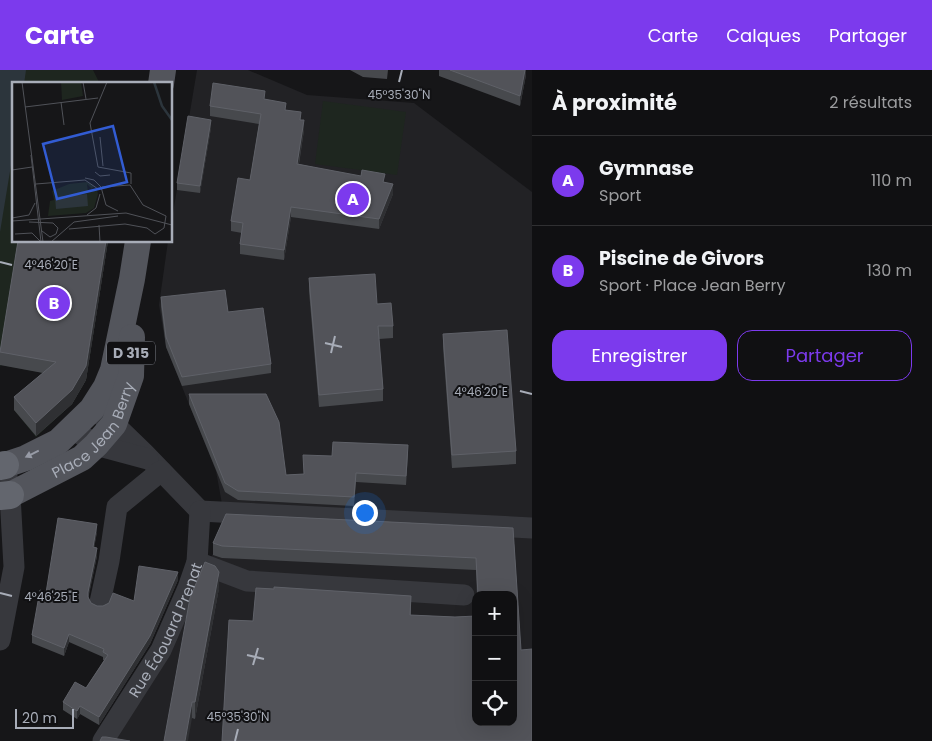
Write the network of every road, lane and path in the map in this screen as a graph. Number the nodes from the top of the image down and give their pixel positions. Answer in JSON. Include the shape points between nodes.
{"nodes":[{"id":1,"x":138,"y":242,"type":"edge"},
{"id":2,"x":132,"y":279,"type":"junction"},
{"id":3,"x":92,"y":410,"type":"junction"},
{"id":4,"x":114,"y":424,"type":"junction"},
{"id":5,"x":73,"y":429,"type":"junction"},
{"id":6,"x":96,"y":446,"type":"junction"},
{"id":7,"x":156,"y":465,"type":"junction"},
{"id":8,"x":2,"y":466,"type":"edge"},
{"id":9,"x":5,"y":495,"type":"edge"},
{"id":10,"x":200,"y":511,"type":"junction"},
{"id":11,"x":532,"y":528,"type":"edge"},
{"id":12,"x":197,"y":562,"type":"junction"},
{"id":13,"x":464,"y":595,"type":"dead end"},
{"id":14,"x":100,"y":602,"type":"dead end"},
{"id":15,"x":0,"y":640,"type":"edge"},
{"id":16,"x":103,"y":741,"type":"edge"}],
"edges":[{"from":1,"to":2,"type":"main road","number":"D 315"},
{"from":2,"to":3,"type":"main road","name":"Place Jean Berry","number":"D 315","via":[[113,370]]},
{"from":2,"to":4,"type":"main road","name":"Place Jean Berry","number":"D 315","via":[[131,376]]},
{"from":3,"to":4,"type":"street"},
{"from":3,"to":5,"type":"main road","name":"Place Jean Berry","number":"D 315"},
{"from":4,"to":6,"type":"main road","name":"Place Jean Berry","number":"D 315"},
{"from":4,"to":7,"type":"street"},
{"from":5,"to":6,"type":"street"},
{"from":5,"to":8,"type":"main road","name":"Place Jean Berry","number":"D 315","one_way":true,"via":[[58,442]]},
{"from":6,"to":7,"type":"street"},
{"from":6,"to":9,"type":"main road","name":"Place Jean Berry","number":"D 315","via":[[82,458]]},
{"from":7,"to":10,"type":"street"},
{"from":7,"to":14,"type":"street","via":[[116,507]]},
{"from":8,"to":9,"type":"street","name":"Place Jean Berry"},
{"from":9,"to":15,"type":"street","via":[[14,567]]},
{"from":10,"to":11,"type":"street"},
{"from":10,"to":12,"type":"street","name":"Rue Édouard Prenat"},
{"from":12,"to":13,"type":"street","via":[[247,581]]},
{"from":12,"to":16,"type":"street","name":"Rue Édouard Prenat","via":[[161,650]]}]}
